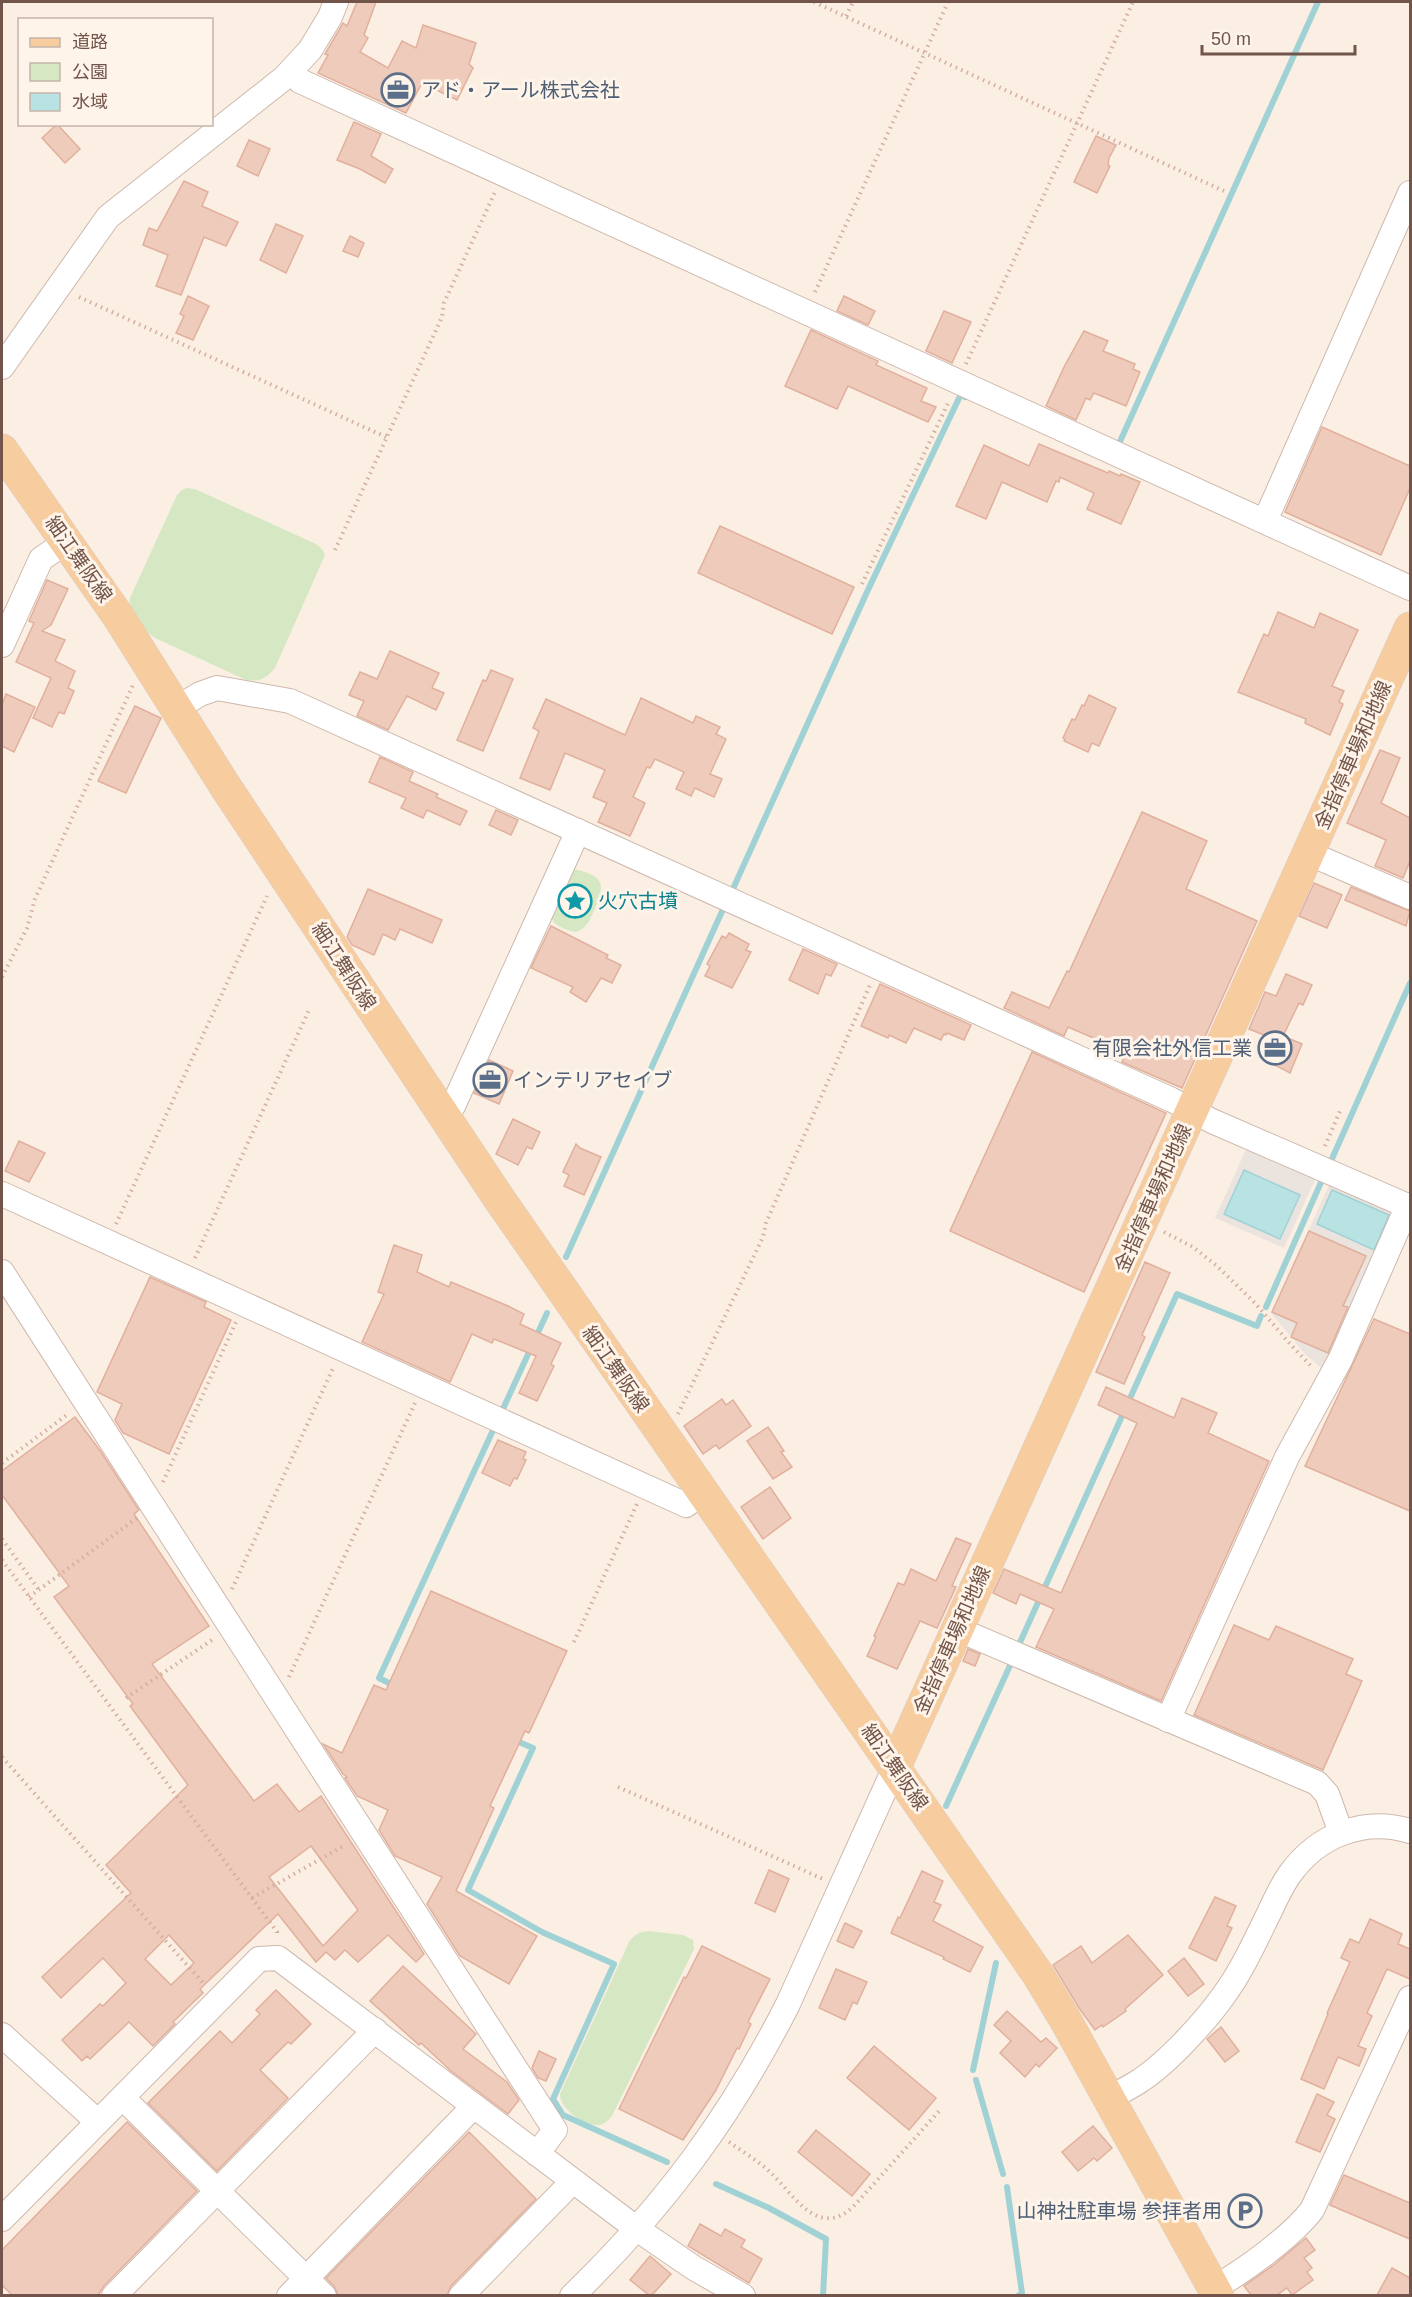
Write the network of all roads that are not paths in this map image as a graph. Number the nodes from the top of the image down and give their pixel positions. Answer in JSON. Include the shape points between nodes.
{"nodes":[{"id":1,"x":336,"y":2,"type":"edge"},
{"id":2,"x":291,"y":71,"type":"junction"},
{"id":3,"x":1410,"y":193,"type":"edge"},
{"id":4,"x":2,"y":367,"type":"edge"},
{"id":5,"x":2,"y":450,"type":"edge"},
{"id":6,"x":1264,"y":521,"type":"junction"},
{"id":7,"x":66,"y":542,"type":"junction"},
{"id":8,"x":1410,"y":588,"type":"edge"},
{"id":9,"x":1410,"y":628,"type":"edge"},
{"id":10,"x":2,"y":645,"type":"edge"},
{"id":11,"x":177,"y":708,"type":"junction"},
{"id":12,"x":578,"y":831,"type":"junction"},
{"id":13,"x":1308,"y":853,"type":"junction"},
{"id":14,"x":1410,"y":897,"type":"edge"},
{"id":15,"x":1192,"y":1111,"type":"junction"},
{"id":16,"x":442,"y":1114,"type":"junction"},
{"id":17,"x":2,"y":1194,"type":"edge"},
{"id":18,"x":1409,"y":1206,"type":"edge"},
{"id":19,"x":2,"y":1272,"type":"edge"},
{"id":20,"x":702,"y":1493,"type":"junction"},
{"id":21,"x":957,"y":1629,"type":"junction"},
{"id":22,"x":1168,"y":1720,"type":"junction"},
{"id":23,"x":895,"y":1767,"type":"junction"},
{"id":24,"x":1410,"y":1831,"type":"edge"},
{"id":25,"x":1341,"y":1833,"type":"junction"},
{"id":26,"x":1410,"y":1998,"type":"edge"},
{"id":27,"x":375,"y":2031,"type":"junction"},
{"id":28,"x":2,"y":2035,"type":"edge"},
{"id":29,"x":1109,"y":2098,"type":"junction"},
{"id":30,"x":131,"y":2106,"type":"dead end"},
{"id":31,"x":474,"y":2106,"type":"junction"},
{"id":32,"x":98,"y":2122,"type":"junction"},
{"id":33,"x":537,"y":2154,"type":"junction"},
{"id":34,"x":573,"y":2181,"type":"junction"},
{"id":35,"x":218,"y":2191,"type":"junction"},
{"id":36,"x":2,"y":2219,"type":"edge"},
{"id":37,"x":637,"y":2229,"type":"junction"},
{"id":38,"x":306,"y":2278,"type":"junction"},
{"id":39,"x":1216,"y":2292,"type":"edge"},
{"id":40,"x":114,"y":2295,"type":"edge"},
{"id":41,"x":289,"y":2295,"type":"edge"},
{"id":42,"x":324,"y":2295,"type":"edge"},
{"id":43,"x":461,"y":2295,"type":"edge"},
{"id":44,"x":572,"y":2295,"type":"edge"},
{"id":45,"x":743,"y":2295,"type":"edge"}],
"edges":[{"from":1,"to":2,"type":"street","via":[[321,34]]},
{"from":2,"to":4,"type":"street","via":[[108,217]]},
{"from":2,"to":6,"type":"street","via":[[300,81]]},
{"from":3,"to":6,"type":"street"},
{"from":5,"to":7,"type":"main road","name":"細江舞阪線"},
{"from":6,"to":8,"type":"street"},
{"from":7,"to":10,"type":"street","via":[[41,559]]},
{"from":7,"to":11,"type":"main road","name":"細江舞阪線"},
{"from":9,"to":13,"type":"main road","name":"金指停車場和地線"},
{"from":11,"to":12,"type":"street","via":[[217,688],[290,701]]},
{"from":11,"to":16,"type":"main road","name":"細江舞阪線"},
{"from":12,"to":15,"type":"street"},
{"from":12,"to":16,"type":"street","via":[[453,1106]]},
{"from":13,"to":14,"type":"street"},
{"from":13,"to":15,"type":"main road","name":"金指停車場和地線"},
{"from":15,"to":18,"type":"street"},
{"from":15,"to":21,"type":"main road","name":"金指停車場和地線"},
{"from":16,"to":20,"type":"main road","name":"細江舞阪線"},
{"from":17,"to":20,"type":"street","via":[[686,1505]]},
{"from":18,"to":22,"type":"street","via":[[1340,1360],[1287,1458]]},
{"from":19,"to":33,"type":"street","via":[[555,2130]]},
{"from":20,"to":23,"type":"main road","name":"細江舞阪線"},
{"from":21,"to":22,"type":"street"},
{"from":21,"to":23,"type":"main road","name":"金指停車場和地線"},
{"from":22,"to":25,"type":"street","via":[[1317,1783],[1327,1794]]},
{"from":23,"to":29,"type":"main road","name":"細江舞阪線","via":[[1037,1973]]},
{"from":23,"to":37,"type":"street","via":[[769,2041],[714,2132]]},
{"from":24,"to":25,"type":"street","via":[[1372,1826]]},
{"from":25,"to":29,"type":"street","via":[[1310,1851],[1288,1876],[1238,1974],[1197,2028],[1143,2079]]},
{"from":26,"to":39,"type":"street","via":[[1312,2210]]},
{"from":27,"to":31,"type":"street"},
{"from":27,"to":32,"type":"street","via":[[278,1958],[259,1959]]},
{"from":27,"to":35,"type":"street"},
{"from":28,"to":32,"type":"street"},
{"from":29,"to":39,"type":"main road","name":"細江舞阪線"},
{"from":30,"to":35,"type":"street"},
{"from":31,"to":33,"type":"street"},
{"from":31,"to":38,"type":"street"},
{"from":32,"to":36,"type":"street"},
{"from":33,"to":34,"type":"street"},
{"from":34,"to":37,"type":"street"},
{"from":34,"to":43,"type":"street"},
{"from":35,"to":38,"type":"street"},
{"from":35,"to":40,"type":"street"},
{"from":37,"to":44,"type":"street"},
{"from":37,"to":45,"type":"street"},
{"from":38,"to":41,"type":"street"},
{"from":38,"to":42,"type":"street"}]}
